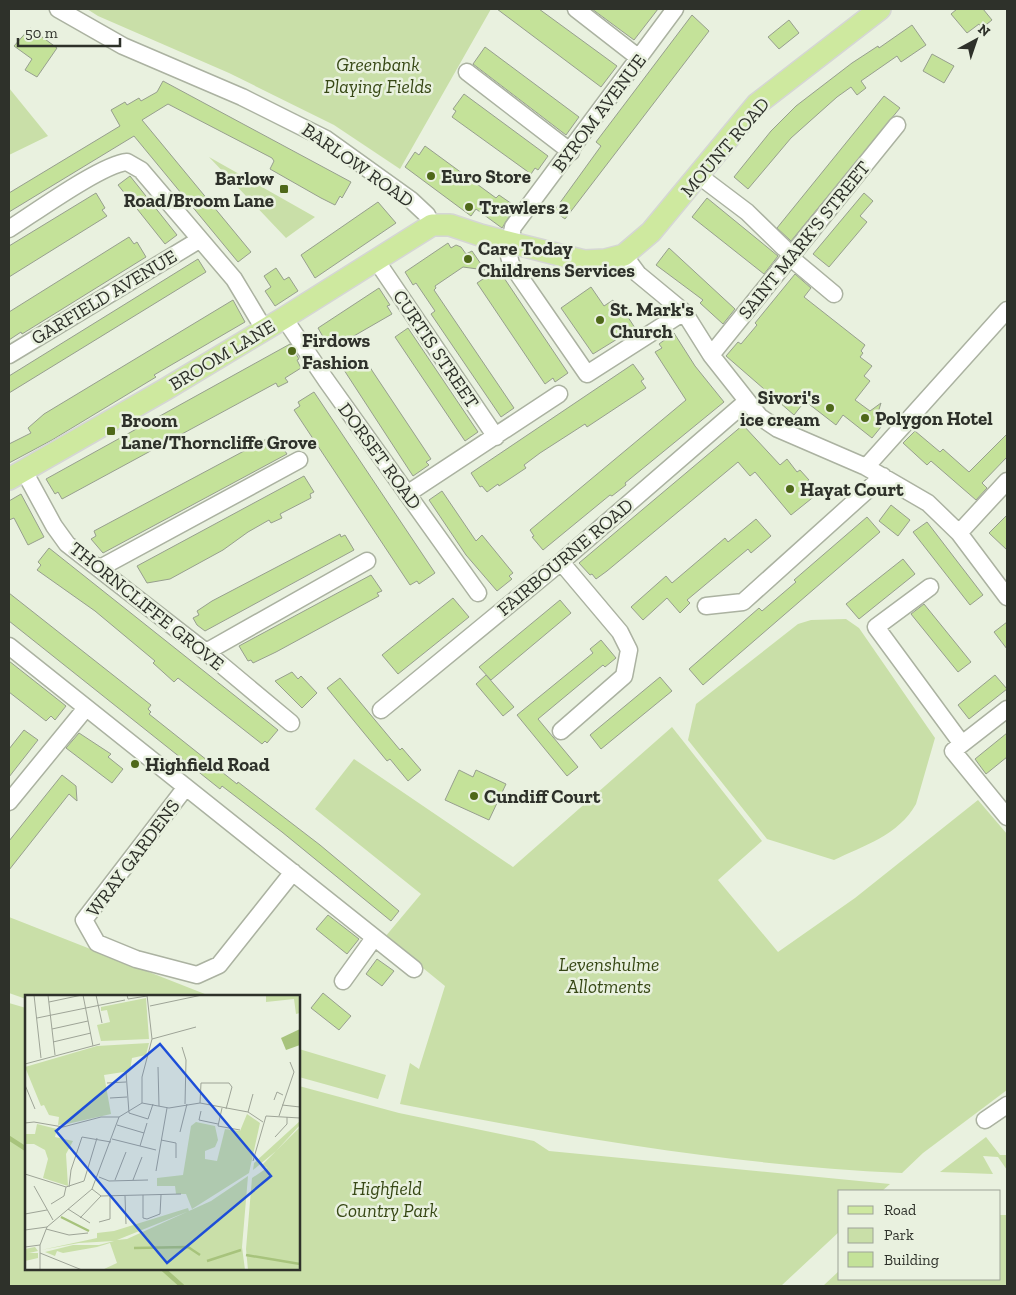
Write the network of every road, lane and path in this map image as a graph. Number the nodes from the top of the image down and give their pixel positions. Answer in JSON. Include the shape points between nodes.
{"nodes":[{"id":1,"x":58,"y":9,"type":"edge"},
{"id":2,"x":576,"y":9,"type":"edge"},
{"id":3,"x":675,"y":9,"type":"edge"},
{"id":4,"x":880,"y":9,"type":"edge"},
{"id":5,"x":639,"y":58,"type":"junction"},
{"id":6,"x":467,"y":72,"type":"dead end"},
{"id":7,"x":897,"y":125,"type":"dead end"},
{"id":8,"x":571,"y":152,"type":"junction"},
{"id":9,"x":698,"y":175,"type":"junction"},
{"id":10,"x":432,"y":225,"type":"junction"},
{"id":11,"x":9,"y":229,"type":"edge"},
{"id":12,"x":199,"y":240,"type":"junction"},
{"id":13,"x":509,"y":243,"type":"junction"},
{"id":14,"x":787,"y":253,"type":"junction"},
{"id":15,"x":624,"y":256,"type":"junction"},
{"id":16,"x":376,"y":260,"type":"junction"},
{"id":17,"x":834,"y":294,"type":"dead end"},
{"id":18,"x":1007,"y":310,"type":"edge"},
{"id":19,"x":684,"y":312,"type":"junction"},
{"id":20,"x":284,"y":318,"type":"junction"},
{"id":21,"x":264,"y":329,"type":"junction"},
{"id":22,"x":9,"y":355,"type":"edge"},
{"id":23,"x":711,"y":355,"type":"junction"},
{"id":24,"x":559,"y":394,"type":"dead end"},
{"id":25,"x":747,"y":401,"type":"junction"},
{"id":26,"x":496,"y":437,"type":"junction"},
{"id":27,"x":299,"y":460,"type":"dead end"},
{"id":28,"x":866,"y":467,"type":"junction"},
{"id":29,"x":17,"y":475,"type":"edge"},
{"id":30,"x":883,"y":476,"type":"junction"},
{"id":31,"x":1007,"y":481,"type":"edge"},
{"id":32,"x":408,"y":494,"type":"junction"},
{"id":33,"x":959,"y":533,"type":"junction"},
{"id":34,"x":366,"y":561,"type":"dead end"},
{"id":35,"x":561,"y":562,"type":"junction"},
{"id":36,"x":100,"y":568,"type":"junction"},
{"id":37,"x":930,"y":587,"type":"dead end"},
{"id":38,"x":478,"y":593,"type":"dead end"},
{"id":39,"x":1007,"y":597,"type":"edge"},
{"id":40,"x":706,"y":606,"type":"dead end"},
{"id":41,"x":9,"y":646,"type":"edge"},
{"id":42,"x":206,"y":652,"type":"junction"},
{"id":43,"x":86,"y":708,"type":"junction"},
{"id":44,"x":1007,"y":708,"type":"edge"},
{"id":45,"x":381,"y":710,"type":"dead end"},
{"id":46,"x":291,"y":722,"type":"dead end"},
{"id":47,"x":561,"y":731,"type":"dead end"},
{"id":48,"x":958,"y":747,"type":"junction"},
{"id":49,"x":186,"y":787,"type":"junction"},
{"id":50,"x":9,"y":802,"type":"edge"},
{"id":51,"x":1007,"y":817,"type":"edge"},
{"id":52,"x":293,"y":872,"type":"junction"},
{"id":53,"x":374,"y":938,"type":"junction"},
{"id":54,"x":414,"y":969,"type":"dead end"},
{"id":55,"x":343,"y":981,"type":"dead end"},
{"id":56,"x":1007,"y":1105,"type":"edge"},
{"id":57,"x":985,"y":1120,"type":"dead end"}],
"edges":[{"from":1,"to":10,"type":"street","name":"BARLOW ROAD","via":[[123,46],[242,97],[326,139],[411,200],[427,215]]},
{"from":2,"to":5,"type":"street"},
{"from":3,"to":5,"type":"street","name":"BYROM AVENUE"},
{"from":4,"to":9,"type":"main road","name":"MOUNT ROAD","via":[[757,104]]},
{"from":5,"to":8,"type":"street","name":"BYROM AVENUE"},
{"from":6,"to":8,"type":"street"},
{"from":7,"to":14,"type":"street","name":"SAINT MARK'S STREET"},
{"from":8,"to":13,"type":"street","name":"BYROM AVENUE","via":[[513,227]]},
{"from":9,"to":14,"type":"street","via":[[747,212]]},
{"from":9,"to":15,"type":"main road","name":"MOUNT ROAD","via":[[651,232]]},
{"from":10,"to":13,"type":"main road","via":[[450,225]]},
{"from":10,"to":16,"type":"main road","name":"BROOM LANE"},
{"from":11,"to":12,"type":"street","via":[[113,165],[126,162],[141,170]]},
{"from":12,"to":21,"type":"street","via":[[234,279]]},
{"from":12,"to":22,"type":"street","name":"GARFIELD AVENUE"},
{"from":13,"to":15,"type":"main road","via":[[584,261]]},
{"from":13,"to":19,"type":"street","via":[[511,264],[587,374]]},
{"from":14,"to":17,"type":"street"},
{"from":14,"to":23,"type":"street","name":"SAINT MARK'S STREET"},
{"from":15,"to":19,"type":"street","via":[[638,274]]},
{"from":16,"to":20,"type":"main road","name":"BROOM LANE"},
{"from":16,"to":26,"type":"street","name":"CURTIS STREET"},
{"from":18,"to":28,"type":"street"},
{"from":19,"to":23,"type":"street"},
{"from":20,"to":21,"type":"main road","name":"BROOM LANE"},
{"from":20,"to":32,"type":"street","name":"DORSET ROAD"},
{"from":21,"to":29,"type":"main road","name":"BROOM LANE"},
{"from":23,"to":25,"type":"street"},
{"from":24,"to":26,"type":"street"},
{"from":25,"to":28,"type":"street","via":[[760,417],[778,429]]},
{"from":25,"to":35,"type":"street","name":"FAIRBOURNE ROAD"},
{"from":26,"to":32,"type":"street"},
{"from":27,"to":36,"type":"street"},
{"from":28,"to":30,"type":"street"},
{"from":29,"to":36,"type":"street","name":"THORNCLIFFE GROVE","via":[[67,544]]},
{"from":30,"to":33,"type":"street","via":[[928,503]]},
{"from":30,"to":40,"type":"street","via":[[743,602]]},
{"from":31,"to":33,"type":"street"},
{"from":32,"to":38,"type":"street","name":"DORSET ROAD"},
{"from":33,"to":39,"type":"street"},
{"from":34,"to":42,"type":"street"},
{"from":35,"to":45,"type":"street","name":"FAIRBOURNE ROAD"},
{"from":35,"to":47,"type":"street","via":[[620,632],[629,650],[624,676]]},
{"from":36,"to":42,"type":"street","name":"THORNCLIFFE GROVE"},
{"from":37,"to":48,"type":"street","via":[[876,627]]},
{"from":41,"to":43,"type":"street"},
{"from":42,"to":46,"type":"street","name":"THORNCLIFFE GROVE"},
{"from":43,"to":49,"type":"street"},
{"from":43,"to":50,"type":"street"},
{"from":44,"to":48,"type":"street"},
{"from":48,"to":51,"type":"street"},
{"from":49,"to":52,"type":"street"},
{"from":49,"to":52,"type":"street","name":"WRAY GARDENS","via":[[84,920],[97,943],[136,959],[197,975],[219,965]]},
{"from":52,"to":53,"type":"street"},
{"from":53,"to":54,"type":"street"},
{"from":53,"to":55,"type":"street"},
{"from":56,"to":57,"type":"street"}]}
